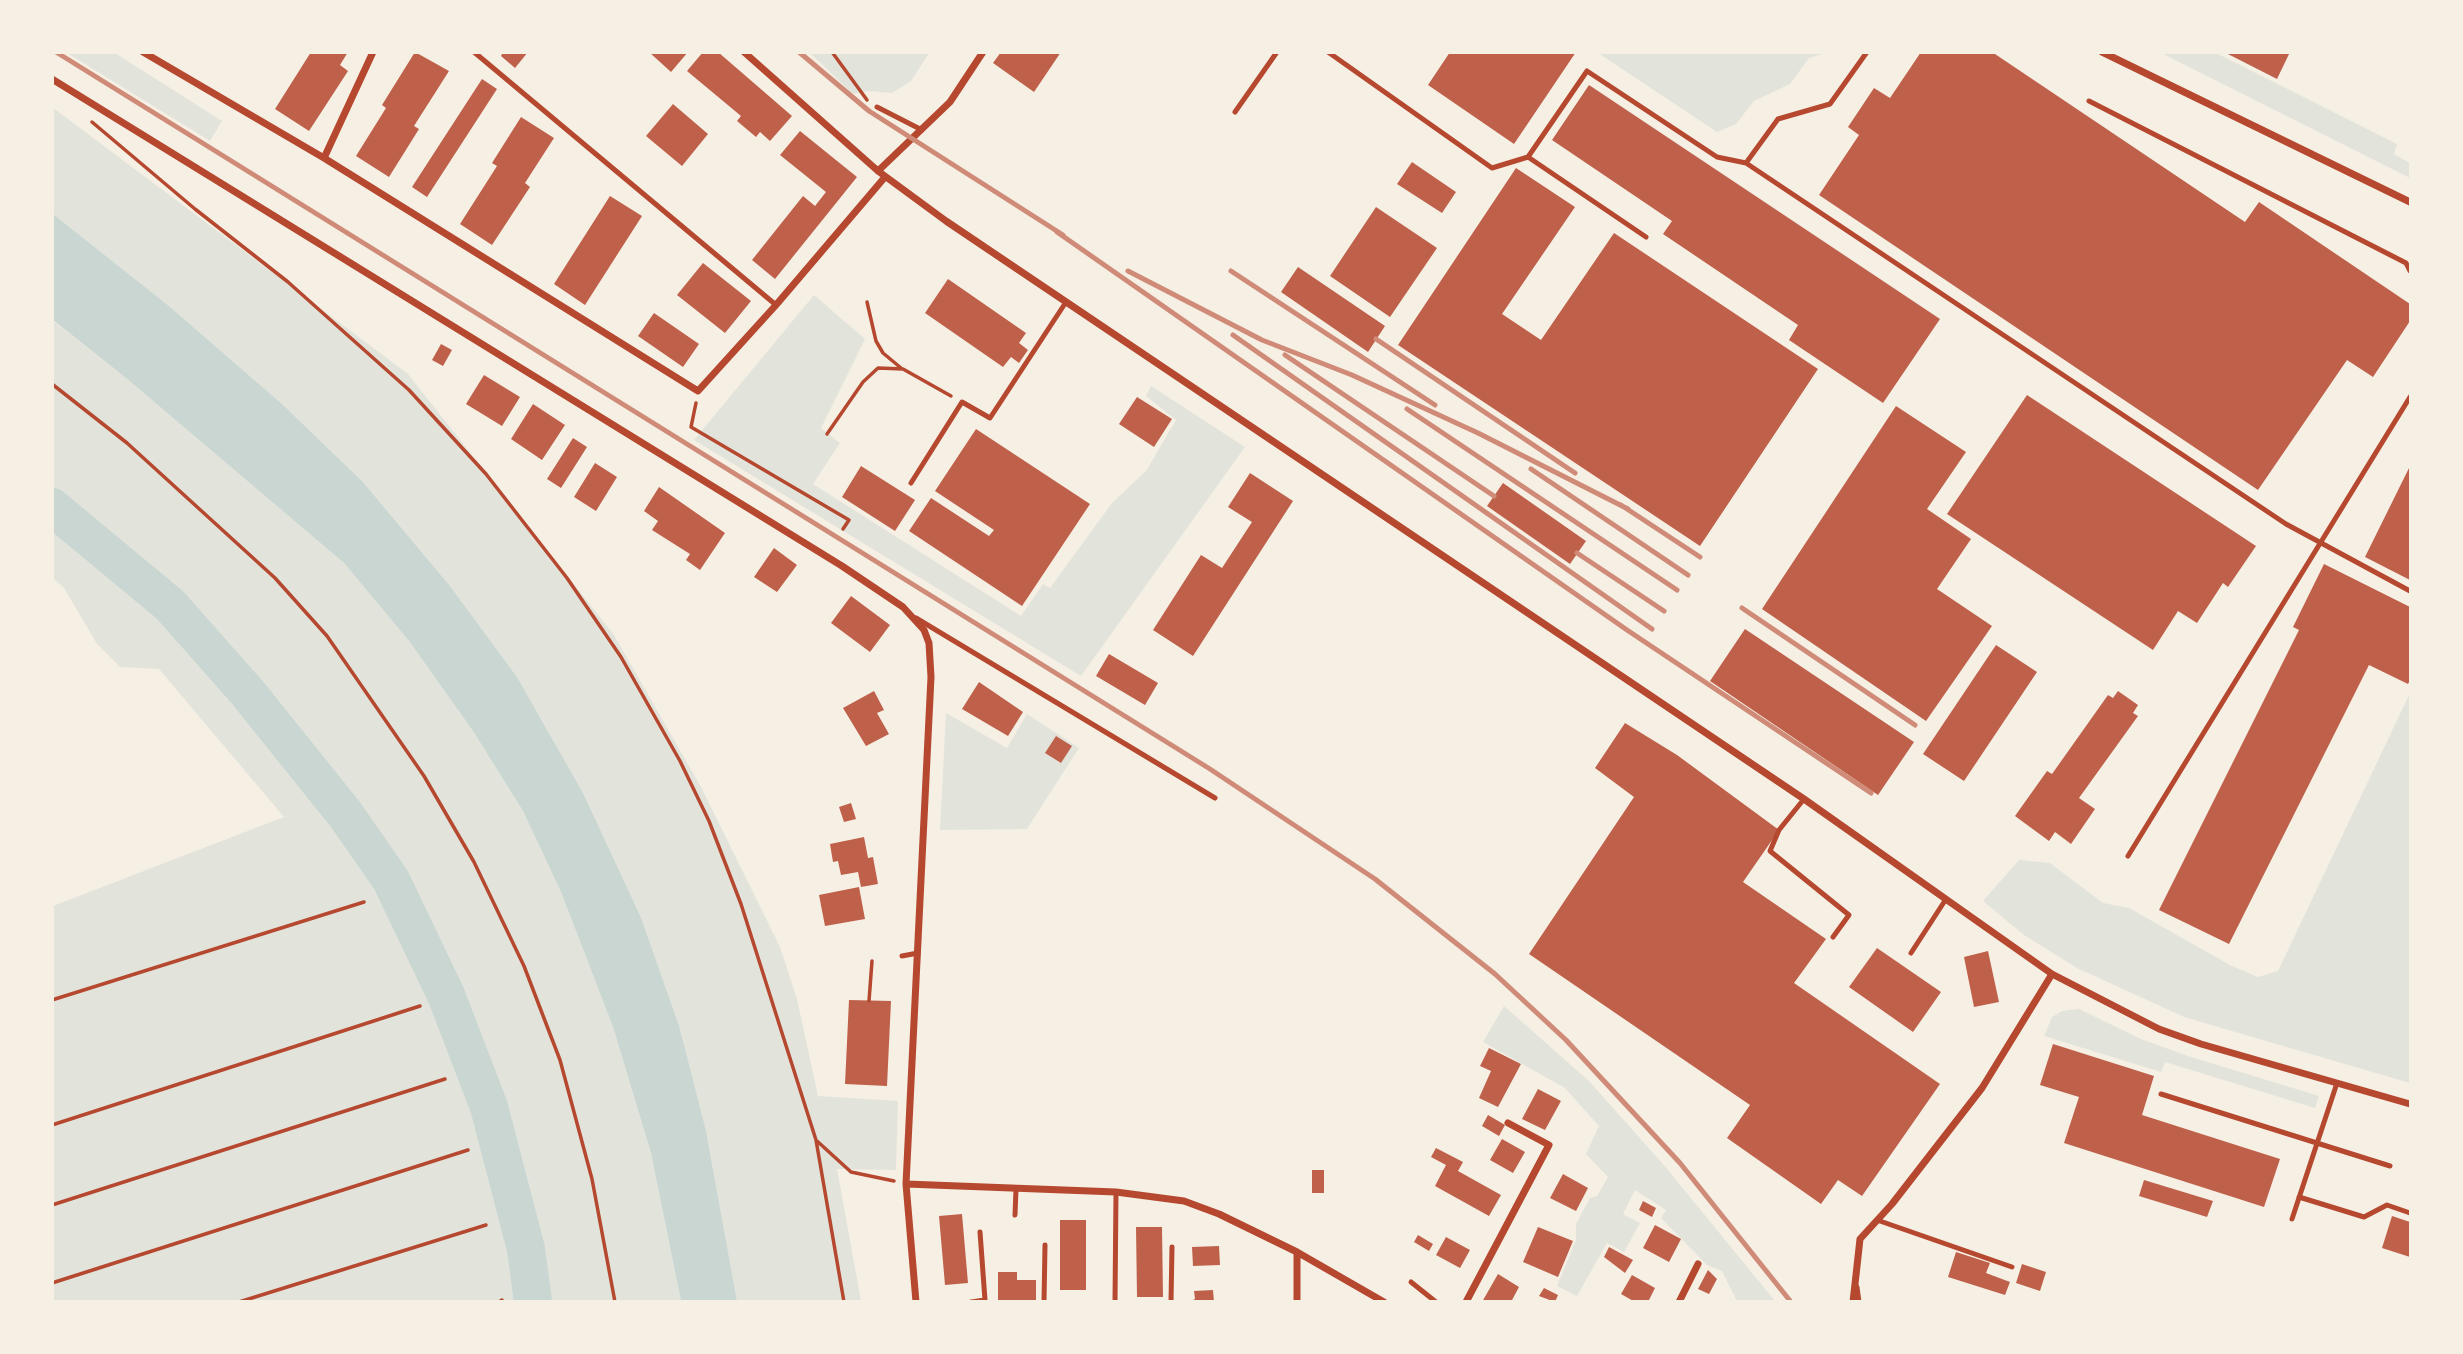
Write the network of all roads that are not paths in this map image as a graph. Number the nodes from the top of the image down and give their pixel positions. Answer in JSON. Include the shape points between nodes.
{"nodes":[{"id":1,"x":143,"y":52,"type":"edge"},
{"id":2,"x":373,"y":52,"type":"edge"},
{"id":3,"x":474,"y":52,"type":"edge"},
{"id":4,"x":744,"y":52,"type":"edge"},
{"id":5,"x":983,"y":52,"type":"edge"},
{"id":6,"x":1277,"y":52,"type":"edge"},
{"id":7,"x":1328,"y":52,"type":"edge"},
{"id":8,"x":1867,"y":52,"type":"edge"},
{"id":9,"x":2102,"y":52,"type":"edge"},
{"id":10,"x":52,"y":79,"type":"edge"},
{"id":11,"x":2089,"y":101,"type":"dead end"},
{"id":12,"x":877,"y":107,"type":"road end"},
{"id":13,"x":1235,"y":112,"type":"dead end"},
{"id":14,"x":922,"y":131,"type":"junction"},
{"id":15,"x":324,"y":158,"type":"junction"},
{"id":16,"x":1528,"y":158,"type":"junction"},
{"id":17,"x":1746,"y":163,"type":"junction"},
{"id":18,"x":878,"y":172,"type":"junction"},
{"id":19,"x":886,"y":177,"type":"junction"},
{"id":20,"x":2410,"y":202,"type":"edge"},
{"id":21,"x":1646,"y":237,"type":"dead end"},
{"id":22,"x":2410,"y":271,"type":"edge"},
{"id":23,"x":1066,"y":302,"type":"junction"},
{"id":24,"x":776,"y":305,"type":"junction"},
{"id":25,"x":2410,"y":397,"type":"edge"},
{"id":26,"x":911,"y":483,"type":"dead end"},
{"id":27,"x":2320,"y":545,"type":"junction"},
{"id":28,"x":2410,"y":590,"type":"edge"},
{"id":29,"x":916,"y":618,"type":"junction"},
{"id":30,"x":1215,"y":798,"type":"dead end"},
{"id":31,"x":1804,"y":799,"type":"junction"},
{"id":32,"x":2128,"y":856,"type":"dead end"},
{"id":33,"x":1946,"y":899,"type":"junction"},
{"id":34,"x":1833,"y":937,"type":"dead end"},
{"id":35,"x":918,"y":953,"type":"junction"},
{"id":36,"x":1911,"y":953,"type":"dead end"},
{"id":37,"x":902,"y":956,"type":"dead end"},
{"id":38,"x":2052,"y":974,"type":"junction"},
{"id":39,"x":2337,"y":1083,"type":"junction"},
{"id":40,"x":2161,"y":1094,"type":"dead end"},
{"id":41,"x":2410,"y":1104,"type":"edge"},
{"id":42,"x":1508,"y":1124,"type":"dead end"},
{"id":43,"x":2317,"y":1143,"type":"junction"},
{"id":44,"x":2390,"y":1166,"type":"dead end"},
{"id":45,"x":906,"y":1184,"type":"junction"},
{"id":46,"x":1016,"y":1189,"type":"junction"},
{"id":47,"x":1116,"y":1192,"type":"junction"},
{"id":48,"x":2299,"y":1197,"type":"junction"},
{"id":49,"x":2410,"y":1213,"type":"edge"},
{"id":50,"x":1015,"y":1215,"type":"dead end"},
{"id":51,"x":2292,"y":1219,"type":"dead end"},
{"id":52,"x":1877,"y":1220,"type":"junction"},
{"id":53,"x":980,"y":1232,"type":"dead end"},
{"id":54,"x":1045,"y":1245,"type":"dead end"},
{"id":55,"x":1172,"y":1247,"type":"dead end"},
{"id":56,"x":1297,"y":1252,"type":"junction"},
{"id":57,"x":1698,"y":1264,"type":"dead end"},
{"id":58,"x":2012,"y":1267,"type":"dead end"},
{"id":59,"x":1855,"y":1280,"type":"junction"},
{"id":60,"x":1410,"y":1282,"type":"dead end"},
{"id":61,"x":916,"y":1301,"type":"edge"},
{"id":62,"x":971,"y":1301,"type":"edge"},
{"id":63,"x":985,"y":1301,"type":"edge"},
{"id":64,"x":1044,"y":1301,"type":"edge"},
{"id":65,"x":1115,"y":1301,"type":"edge"},
{"id":66,"x":1171,"y":1301,"type":"edge"},
{"id":67,"x":1297,"y":1301,"type":"edge"},
{"id":68,"x":1384,"y":1301,"type":"edge"},
{"id":69,"x":1436,"y":1301,"type":"edge"},
{"id":70,"x":1465,"y":1301,"type":"edge"},
{"id":71,"x":1679,"y":1301,"type":"edge"},
{"id":72,"x":1853,"y":1301,"type":"edge"},
{"id":73,"x":1859,"y":1301,"type":"edge"}],
"edges":[{"from":1,"to":15,"type":"street"},
{"from":2,"to":15,"type":"street"},
{"from":3,"to":24,"type":"lane"},
{"from":4,"to":18,"type":"street"},
{"from":5,"to":14,"type":"street","via":[[950,102]]},
{"from":6,"to":13,"type":"lane"},
{"from":7,"to":16,"type":"lane","via":[[1492,168]]},
{"from":8,"to":17,"type":"lane","via":[[1830,104],[1778,119]]},
{"from":9,"to":20,"type":"street"},
{"from":10,"to":29,"type":"street","via":[[842,566]]},
{"from":11,"to":22,"type":"lane","via":[[2406,263]]},
{"from":12,"to":14,"type":"lane"},
{"from":14,"to":18,"type":"street"},
{"from":15,"to":24,"type":"street","via":[[698,391]]},
{"from":16,"to":17,"type":"lane","via":[[1587,71],[1717,157]]},
{"from":16,"to":21,"type":"lane"},
{"from":17,"to":27,"type":"lane"},
{"from":18,"to":19,"type":"street"},
{"from":19,"to":23,"type":"street"},
{"from":19,"to":24,"type":"street"},
{"from":23,"to":26,"type":"lane","via":[[990,418],[962,402]]},
{"from":23,"to":31,"type":"street"},
{"from":25,"to":27,"type":"lane"},
{"from":27,"to":28,"type":"lane"},
{"from":27,"to":32,"type":"lane"},
{"from":29,"to":30,"type":"lane"},
{"from":29,"to":35,"type":"street","via":[[932,658]]},
{"from":31,"to":33,"type":"street"},
{"from":31,"to":34,"type":"lane","via":[[1779,830],[1770,851],[1849,915]]},
{"from":33,"to":36,"type":"lane"},
{"from":33,"to":38,"type":"street"},
{"from":35,"to":37,"type":"lane"},
{"from":35,"to":45,"type":"street"},
{"from":38,"to":39,"type":"street","via":[[2159,1029]]},
{"from":38,"to":52,"type":"street","via":[[1982,1088]]},
{"from":39,"to":41,"type":"street"},
{"from":39,"to":43,"type":"lane"},
{"from":40,"to":43,"type":"lane"},
{"from":42,"to":70,"type":"street","via":[[1549,1145]]},
{"from":43,"to":44,"type":"lane"},
{"from":43,"to":48,"type":"lane"},
{"from":45,"to":46,"type":"street"},
{"from":45,"to":61,"type":"street"},
{"from":46,"to":47,"type":"street"},
{"from":46,"to":50,"type":"lane"},
{"from":47,"to":56,"type":"street","via":[[1184,1201]]},
{"from":47,"to":65,"type":"lane"},
{"from":48,"to":49,"type":"lane","via":[[2364,1217],[2387,1205]]},
{"from":48,"to":51,"type":"lane"},
{"from":52,"to":58,"type":"lane"},
{"from":52,"to":59,"type":"street","via":[[1860,1240]]},
{"from":53,"to":63,"type":"lane"},
{"from":54,"to":64,"type":"lane"},
{"from":55,"to":66,"type":"lane"},
{"from":56,"to":67,"type":"street"},
{"from":56,"to":68,"type":"street"},
{"from":57,"to":71,"type":"street"},
{"from":59,"to":72,"type":"street"},
{"from":59,"to":73,"type":"lane"},
{"from":60,"to":69,"type":"lane"},
{"from":62,"to":63,"type":"lane"}]}
